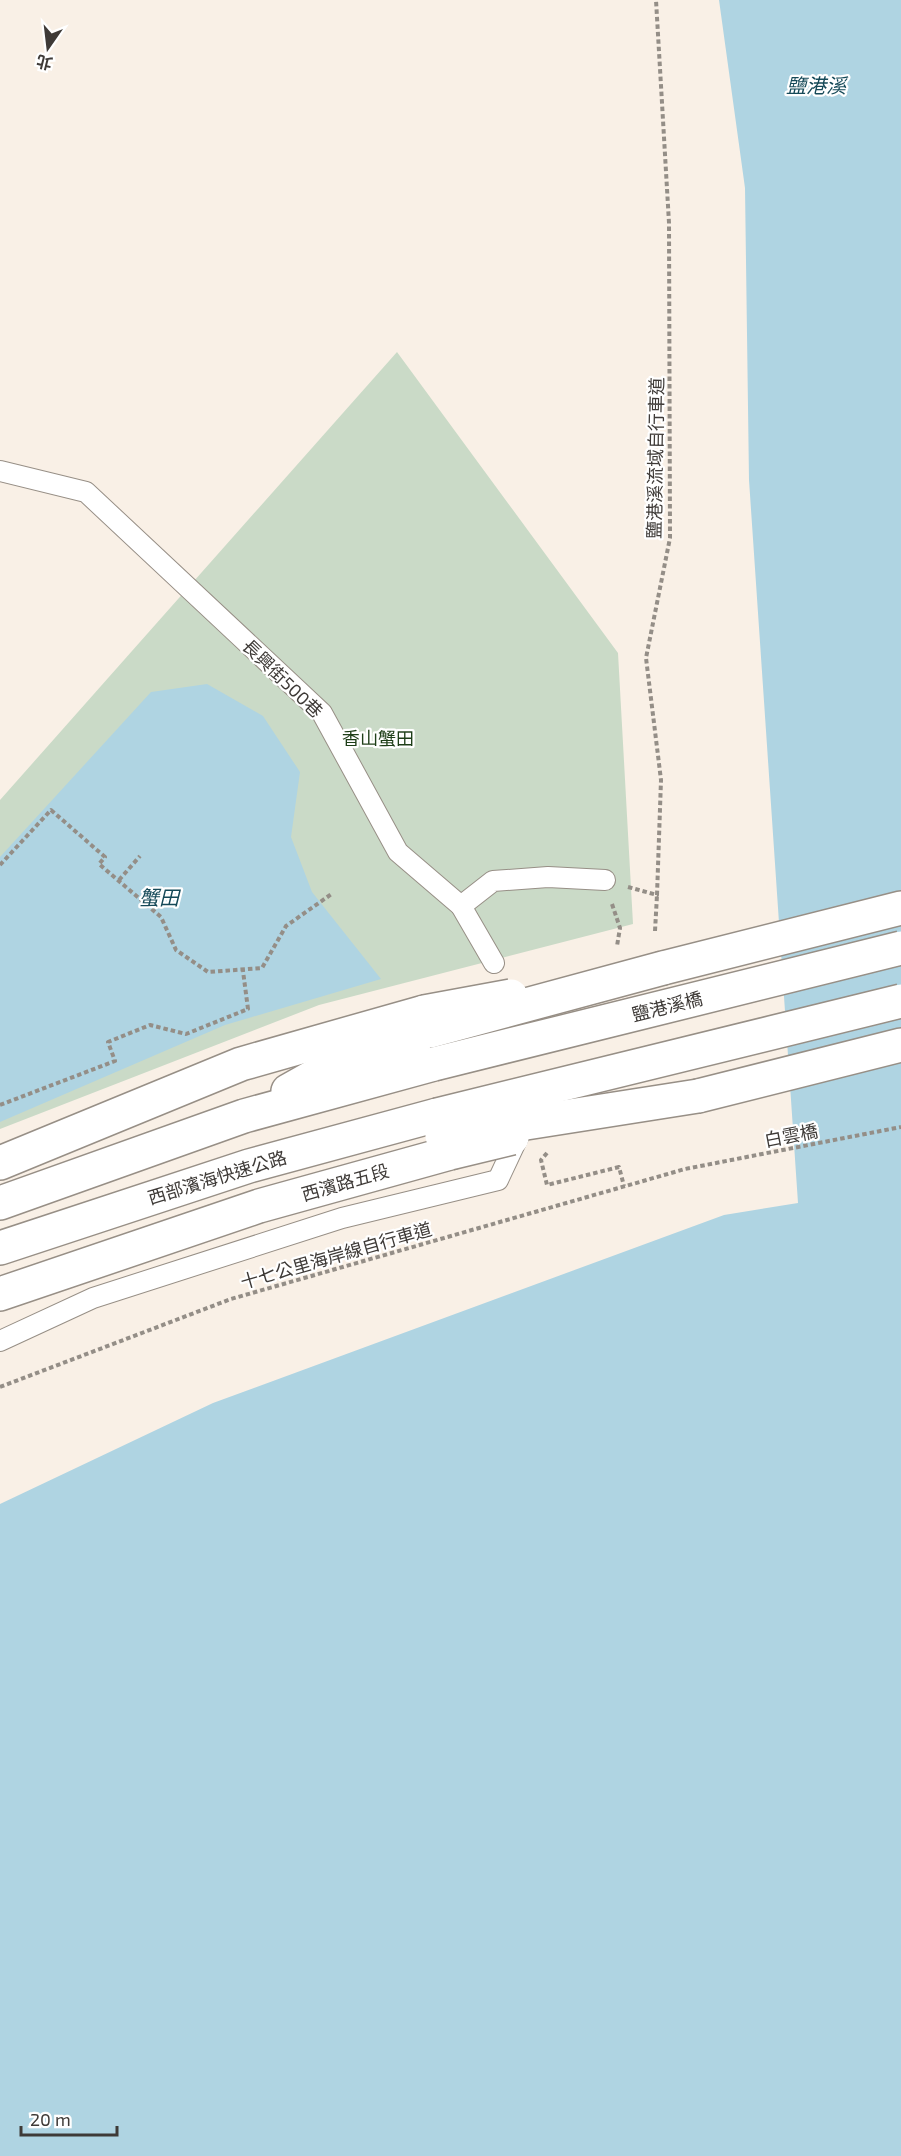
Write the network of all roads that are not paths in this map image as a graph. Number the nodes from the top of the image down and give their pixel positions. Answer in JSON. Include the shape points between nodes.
{"nodes":[{"id":1,"x":0,"y":471,"type":"edge"},
{"id":2,"x":605,"y":880,"type":"road end"},
{"id":3,"x":462,"y":906,"type":"junction"},
{"id":4,"x":901,"y":908,"type":"edge"},
{"id":5,"x":901,"y":948,"type":"edge"},
{"id":6,"x":494,"y":963,"type":"dead end"},
{"id":7,"x":901,"y":1001,"type":"edge"},
{"id":8,"x":427,"y":1021,"type":"junction"},
{"id":9,"x":901,"y":1045,"type":"edge"},
{"id":10,"x":531,"y":1109,"type":"dead end"},
{"id":11,"x":244,"y":1116,"type":"junction"},
{"id":12,"x":443,"y":1134,"type":"junction"},
{"id":13,"x":0,"y":1163,"type":"edge"},
{"id":14,"x":0,"y":1203,"type":"edge"},
{"id":15,"x":0,"y":1248,"type":"edge"},
{"id":16,"x":0,"y":1294,"type":"edge"},
{"id":17,"x":0,"y":1341,"type":"edge"}],
"edges":[{"from":1,"to":3,"type":"lane","name":"長興街500巷","via":[[86,492],[322,713],[398,852]]},
{"from":2,"to":3,"type":"lane","via":[[548,877],[493,881]]},
{"from":3,"to":6,"type":"lane","name":"長興街500巷"},
{"from":4,"to":8,"type":"main road","name":"鹽港溪橋","bridge":true,"via":[[663,968]]},
{"from":5,"to":11,"type":"main road","name":"鹽港溪橋","bridge":true,"via":[[434,1064]]},
{"from":7,"to":12,"type":"main road","bridge":true},
{"from":8,"to":11,"type":"main road","via":[[336,1064]]},
{"from":8,"to":13,"type":"main road","via":[[241,1064]]},
{"from":9,"to":12,"type":"main road","bridge":true,"via":[[698,1096]]},
{"from":10,"to":17,"type":"lane","via":[[498,1180],[342,1218],[93,1298]]},
{"from":11,"to":14,"type":"main road"},
{"from":12,"to":15,"type":"main road","name":"西部濱海快速公路","via":[[249,1166]]},
{"from":12,"to":16,"type":"main road","name":"西濱路五段","via":[[259,1206]]}]}
